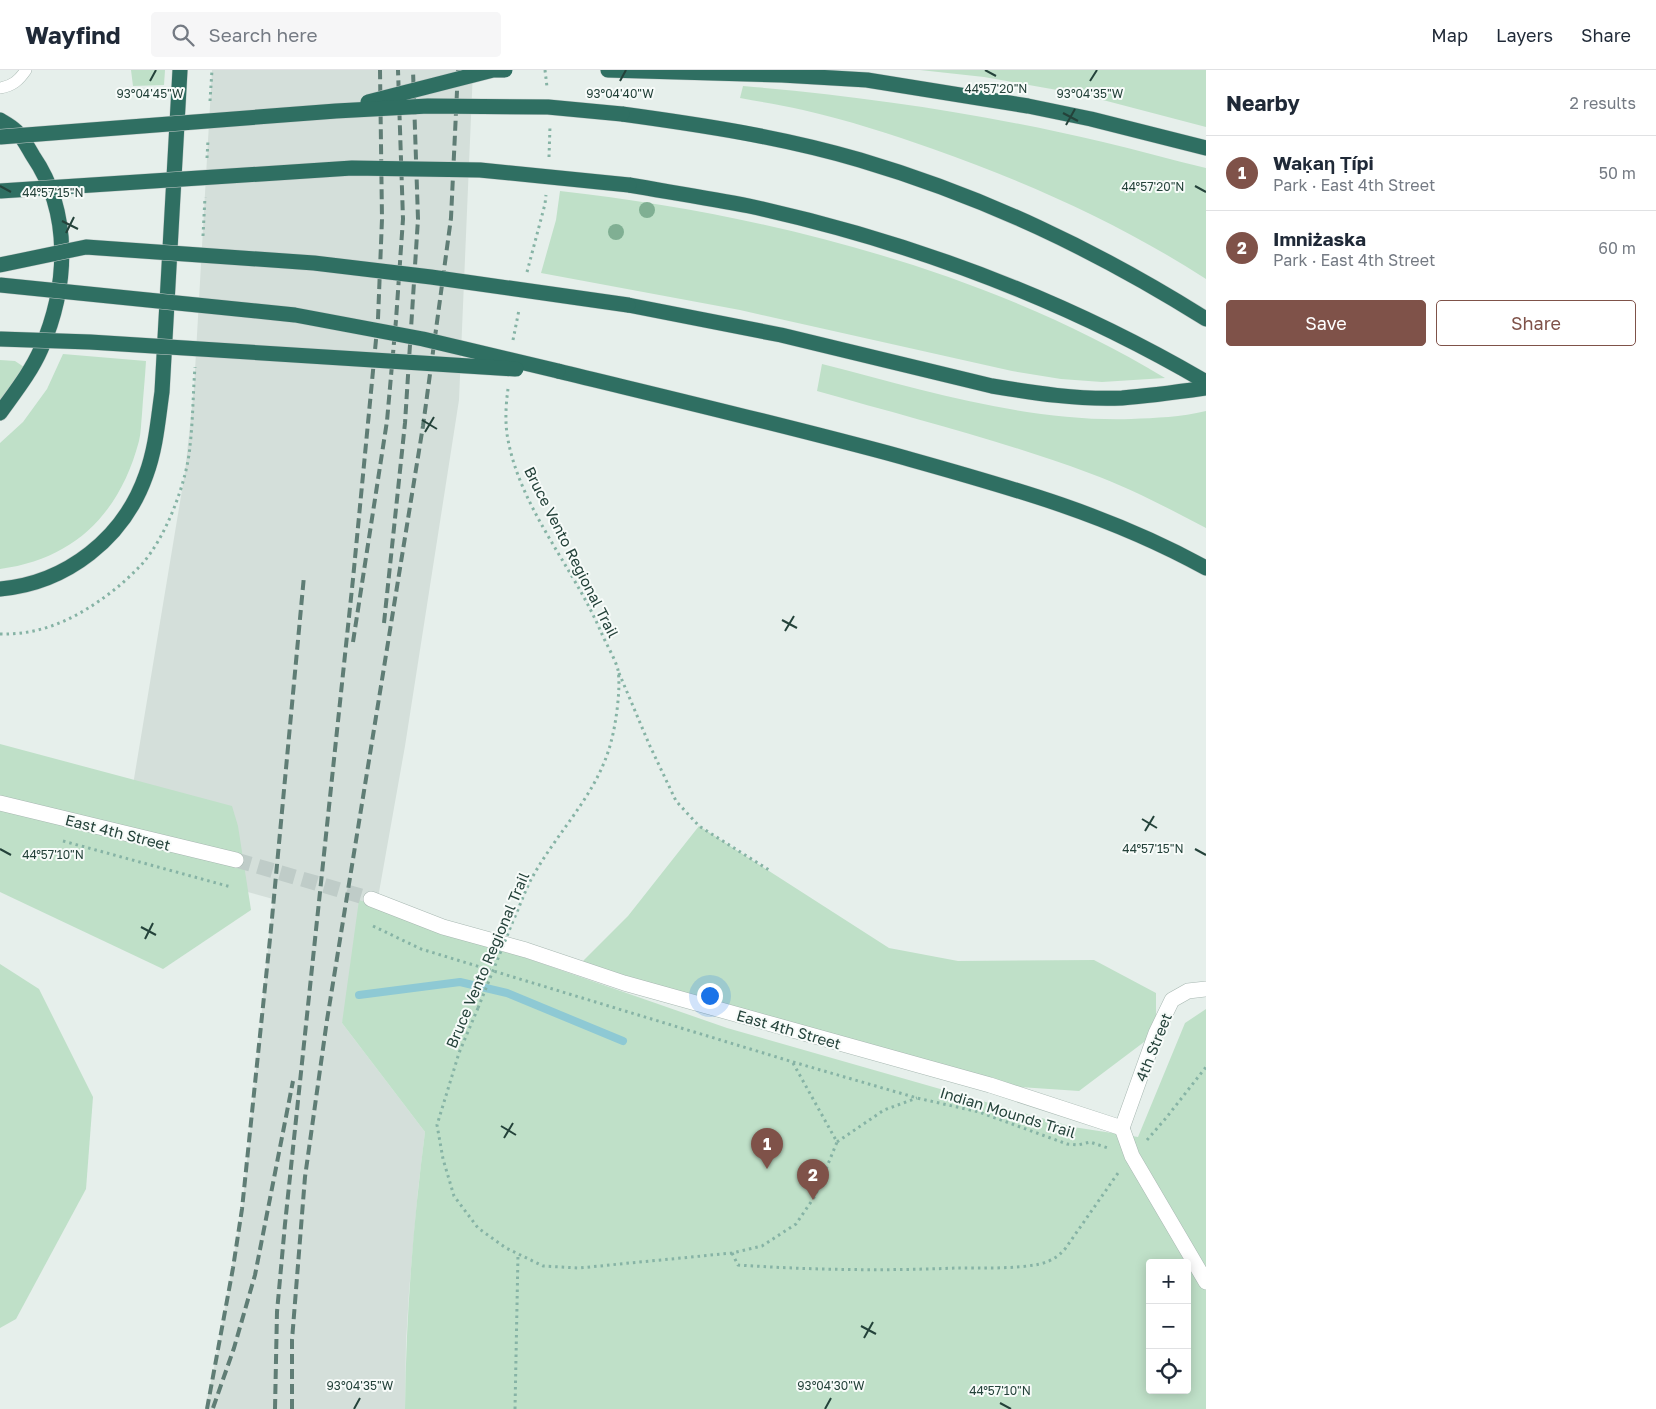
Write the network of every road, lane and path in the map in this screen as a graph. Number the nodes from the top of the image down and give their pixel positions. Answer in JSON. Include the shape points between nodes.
{"nodes":[{"id":1,"x":26,"y":70,"type":"edge"},
{"id":2,"x":180,"y":70,"type":"edge"},
{"id":3,"x":505,"y":70,"type":"edge"},
{"id":4,"x":545,"y":70,"type":"edge"},
{"id":5,"x":608,"y":70,"type":"edge"},
{"id":6,"x":620,"y":70,"type":"edge"},
{"id":7,"x":0,"y":88,"type":"edge"},
{"id":8,"x":547,"y":89,"type":"dead end"},
{"id":9,"x":336,"y":111,"type":"junction"},
{"id":10,"x":549,"y":117,"type":"dead end"},
{"id":11,"x":0,"y":120,"type":"edge"},
{"id":12,"x":0,"y":137,"type":"edge"},
{"id":13,"x":1206,"y":148,"type":"edge"},
{"id":14,"x":549,"y":162,"type":"dead end"},
{"id":15,"x":547,"y":187,"type":"dead end"},
{"id":16,"x":0,"y":191,"type":"edge"},
{"id":17,"x":0,"y":265,"type":"edge"},
{"id":18,"x":525,"y":279,"type":"dead end"},
{"id":19,"x":0,"y":285,"type":"edge"},
{"id":20,"x":520,"y":306,"type":"dead end"},
{"id":21,"x":1206,"y":319,"type":"edge"},
{"id":22,"x":0,"y":339,"type":"edge"},
{"id":23,"x":513,"y":344,"type":"dead end"},
{"id":24,"x":558,"y":371,"type":"junction"},
{"id":25,"x":1206,"y":382,"type":"edge"},
{"id":26,"x":508,"y":388,"type":"dead end"},
{"id":27,"x":1206,"y":388,"type":"edge"},
{"id":28,"x":0,"y":413,"type":"edge"},
{"id":29,"x":1206,"y":568,"type":"edge"},
{"id":30,"x":0,"y":589,"type":"edge"},
{"id":31,"x":618,"y":670,"type":"junction"},
{"id":32,"x":0,"y":803,"type":"edge"},
{"id":33,"x":56,"y":839,"type":"dead end"},
{"id":34,"x":236,"y":860,"type":"tunnel mouth"},
{"id":35,"x":769,"y":870,"type":"dead end"},
{"id":36,"x":231,"y":887,"type":"dead end"},
{"id":37,"x":371,"y":899,"type":"tunnel mouth"},
{"id":38,"x":373,"y":926,"type":"dead end"},
{"id":39,"x":1206,"y":989,"type":"edge"},
{"id":40,"x":793,"y":1062,"type":"junction"},
{"id":41,"x":1206,"y":1066,"type":"edge"},
{"id":42,"x":917,"y":1098,"type":"junction"},
{"id":43,"x":1122,"y":1128,"type":"junction"},
{"id":44,"x":837,"y":1142,"type":"junction"},
{"id":45,"x":1132,"y":1156,"type":"junction"},
{"id":46,"x":732,"y":1253,"type":"junction"},
{"id":47,"x":518,"y":1254,"type":"junction"},
{"id":48,"x":1206,"y":1282,"type":"edge"},
{"id":49,"x":515,"y":1409,"type":"edge"}],
"edges":[{"from":1,"to":7,"type":"lane","via":[[18,81]]},
{"from":2,"to":30,"type":"highway","via":[[162,392],[147,474],[132,506],[119,524],[84,559],[31,584]]},
{"from":3,"to":9,"type":"highway","bridge":true,"via":[[493,70]]},
{"from":4,"to":8,"type":"path"},
{"from":5,"to":6,"type":"highway"},
{"from":6,"to":13,"type":"highway","via":[[867,80],[1028,106]]},
{"from":9,"to":12,"type":"highway","bridge":true},
{"from":9,"to":21,"type":"highway","bridge":true,"via":[[428,106],[548,107],[622,114],[797,144],[914,177],[1024,220],[1122,269]]},
{"from":10,"to":14,"type":"path"},
{"from":11,"to":28,"type":"highway","via":[[17,131],[44,172],[57,207],[62,274],[53,318],[41,350],[28,375]]},
{"from":15,"to":18,"type":"path"},
{"from":16,"to":25,"type":"highway","bridge":true,"via":[[352,168],[480,170],[629,185],[801,218],[955,265],[1083,318]]},
{"from":17,"to":27,"type":"highway","bridge":true,"via":[[86,247],[314,263],[628,305],[781,335],[992,386],[1053,395],[1121,398]]},
{"from":19,"to":24,"type":"highway","bridge":true,"via":[[295,315],[423,339]]},
{"from":20,"to":23,"type":"path"},
{"from":22,"to":24,"type":"highway","bridge":true,"via":[[100,342]]},
{"from":24,"to":29,"type":"highway","via":[[793,428],[1030,493],[1123,528]]},
{"from":26,"to":31,"type":"path","name":"Bruce Vento Regional Trail","via":[[507,433],[514,465],[594,616]]},
{"from":31,"to":35,"type":"path","via":[[676,801],[698,826]]},
{"from":31,"to":47,"type":"path","name":"Bruce Vento Regional Trail","bridge":true,"via":[[618,707],[611,743],[580,808],[533,876],[459,1053],[437,1125],[454,1196],[478,1228]]},
{"from":32,"to":34,"type":"street","name":"East 4th Street"},
{"from":33,"to":36,"type":"path"},
{"from":37,"to":43,"type":"street","name":"East 4th Street","via":[[443,927],[526,950],[624,983],[990,1085]]},
{"from":38,"to":40,"type":"path","name":"Indian Mounds Trail","via":[[421,949]]},
{"from":39,"to":43,"type":"street","name":"4th Street","via":[[1188,991],[1172,1000],[1156,1033]]},
{"from":40,"to":42,"type":"path","name":"Indian Mounds Trail"},
{"from":40,"to":44,"type":"path"},
{"from":41,"to":45,"type":"path"},
{"from":42,"to":44,"type":"path","via":[[884,1110]]},
{"from":42,"to":45,"type":"path","name":"Indian Mounds Trail","via":[[979,1112],[1067,1144],[1090,1142]]},
{"from":43,"to":45,"type":"street"},
{"from":44,"to":46,"type":"path","name":"Bruce Vento Regional Trail","via":[[815,1196],[796,1224],[762,1246]]},
{"from":45,"to":46,"type":"path","via":[[1065,1249],[1056,1258],[1039,1264],[937,1269],[798,1269],[738,1265]]},
{"from":45,"to":48,"type":"street"},
{"from":46,"to":47,"type":"path","name":"Bruce Vento Regional Trail","via":[[580,1268],[543,1266]]},
{"from":47,"to":49,"type":"path"}]}
